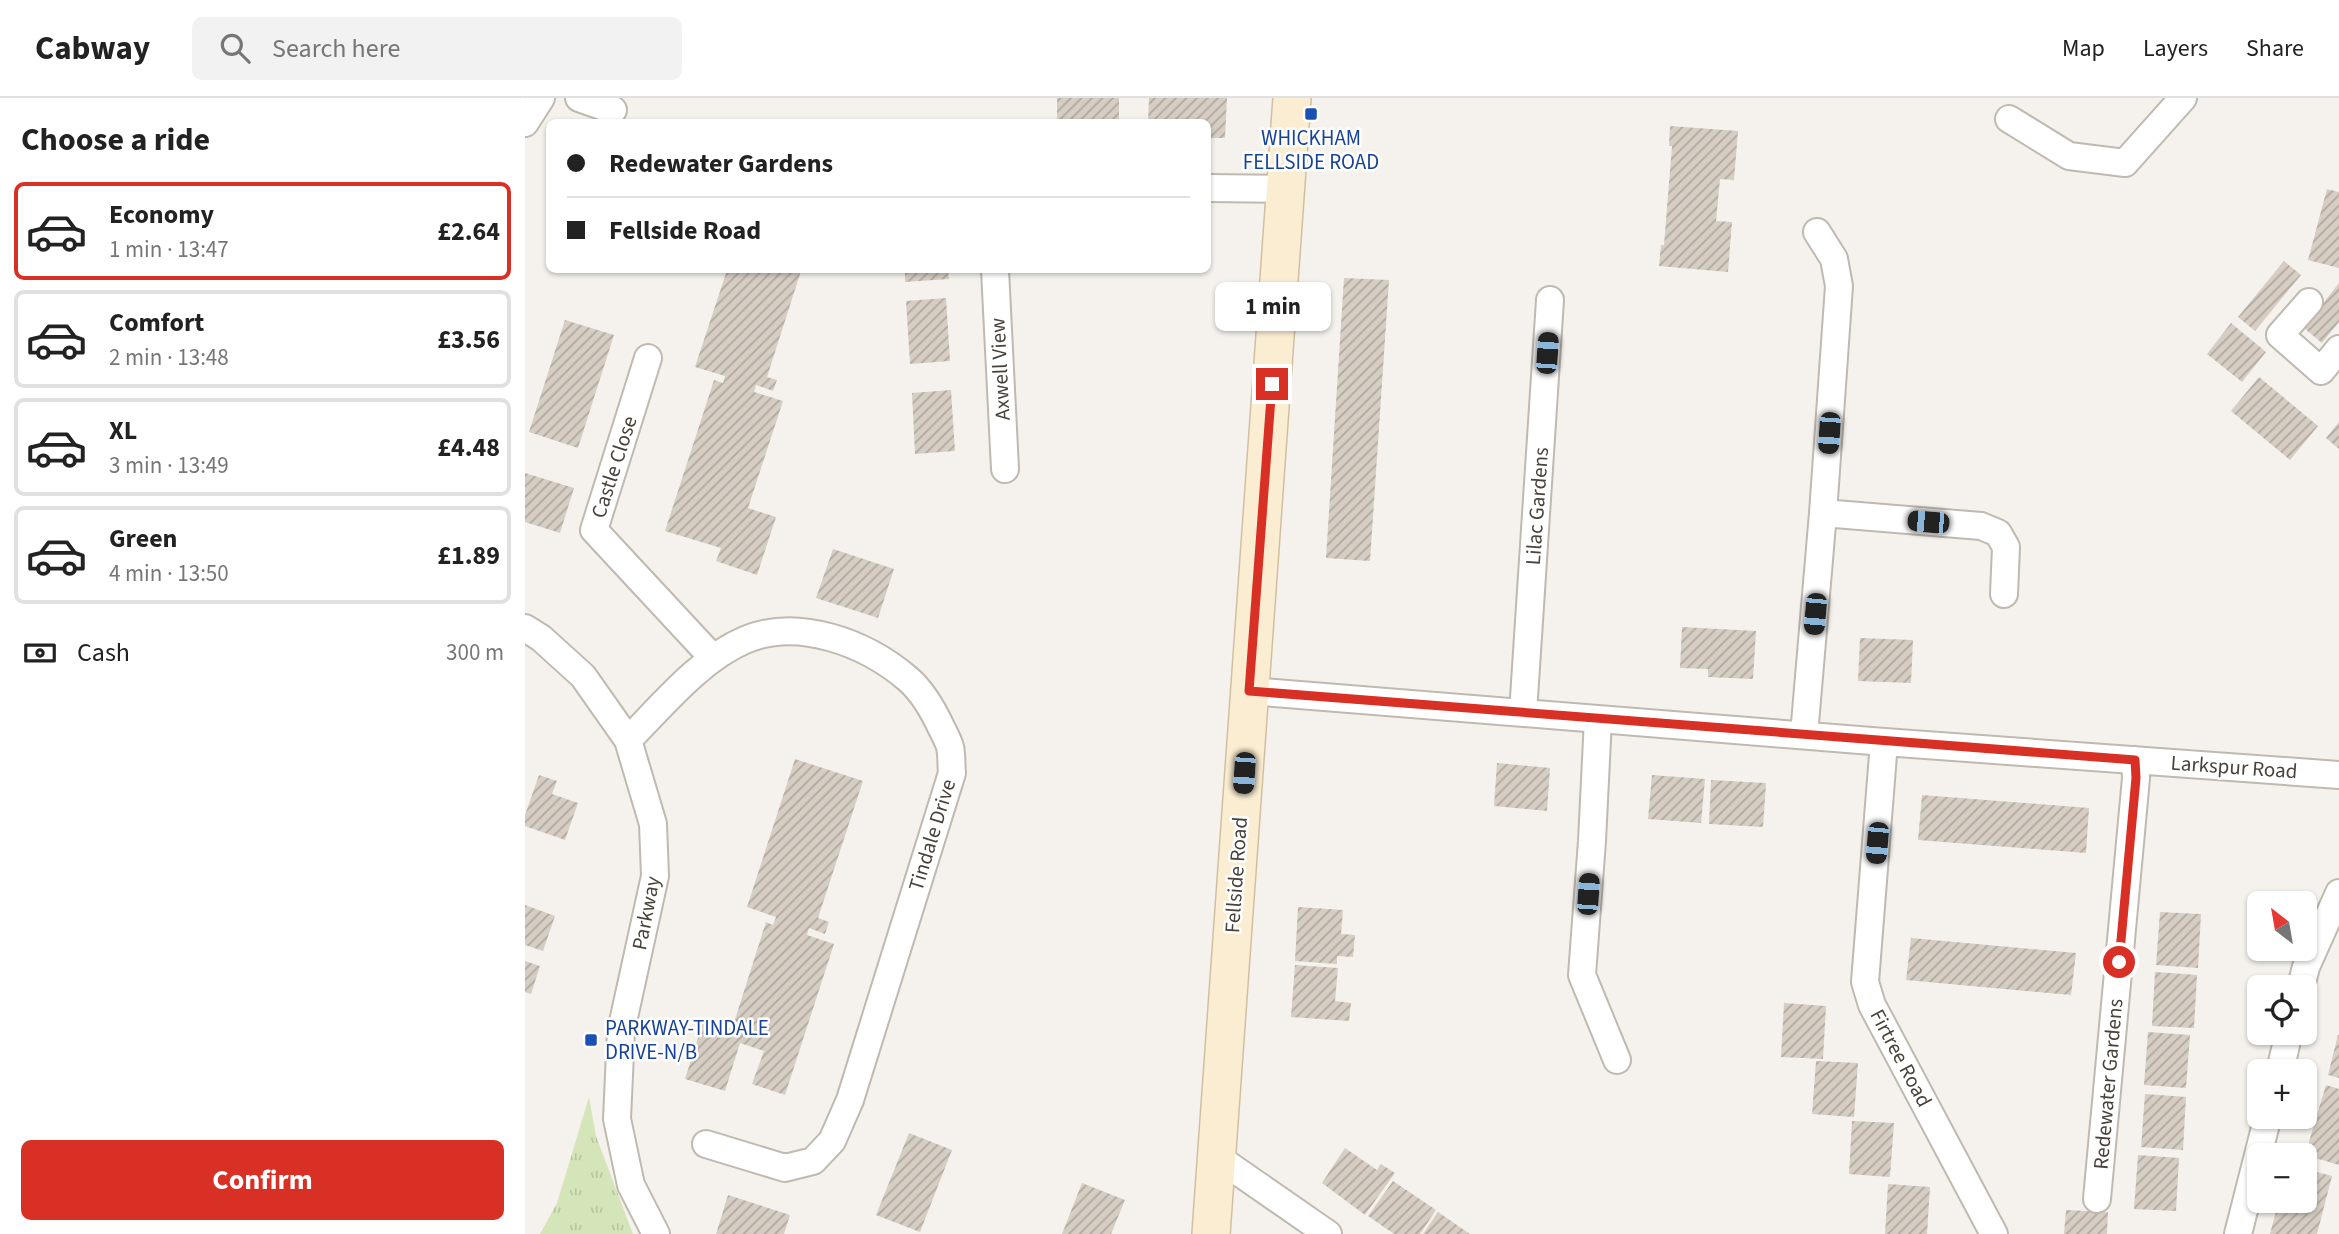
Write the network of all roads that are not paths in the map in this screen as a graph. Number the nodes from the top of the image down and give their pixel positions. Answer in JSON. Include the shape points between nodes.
{"nodes":[{"id":1,"x":541,"y":98,"type":"edge"},
{"id":2,"x":579,"y":98,"type":"edge"},
{"id":3,"x":1292,"y":98,"type":"edge"},
{"id":4,"x":2183,"y":98,"type":"edge"},
{"id":5,"x":613,"y":110,"type":"dead end"},
{"id":6,"x":2009,"y":118,"type":"dead end"},
{"id":7,"x":525,"y":123,"type":"edge"},
{"id":8,"x":1211,"y":188,"type":"edge"},
{"id":9,"x":1286,"y":189,"type":"junction"},
{"id":10,"x":1817,"y":232,"type":"dead end"},
{"id":11,"x":995,"y":273,"type":"edge"},
{"id":12,"x":1550,"y":300,"type":"dead end"},
{"id":13,"x":2309,"y":302,"type":"dead end"},
{"id":14,"x":2339,"y":349,"type":"edge"},
{"id":15,"x":648,"y":358,"type":"dead end"},
{"id":16,"x":1005,"y":469,"type":"dead end"},
{"id":17,"x":1823,"y":513,"type":"junction"},
{"id":18,"x":2004,"y":594,"type":"dead end"},
{"id":19,"x":525,"y":628,"type":"edge"},
{"id":20,"x":712,"y":657,"type":"junction"},
{"id":21,"x":1249,"y":691,"type":"junction"},
{"id":22,"x":1523,"y":713,"type":"junction"},
{"id":23,"x":1598,"y":719,"type":"junction"},
{"id":24,"x":1804,"y":735,"type":"junction"},
{"id":25,"x":628,"y":740,"type":"junction"},
{"id":26,"x":1884,"y":742,"type":"junction"},
{"id":27,"x":2135,"y":760,"type":"junction"},
{"id":28,"x":2339,"y":775,"type":"edge"},
{"id":29,"x":2339,"y":893,"type":"edge"},
{"id":30,"x":2304,"y":975,"type":"edge"},
{"id":31,"x":1617,"y":1060,"type":"dead end"},
{"id":32,"x":2265,"y":1129,"type":"edge"},
{"id":33,"x":706,"y":1144,"type":"dead end"},
{"id":34,"x":1217,"y":1157,"type":"junction"},
{"id":35,"x":2097,"y":1199,"type":"dead end"},
{"id":36,"x":656,"y":1234,"type":"edge"},
{"id":37,"x":1210,"y":1234,"type":"edge"},
{"id":38,"x":1328,"y":1234,"type":"edge"},
{"id":39,"x":1994,"y":1234,"type":"edge"},
{"id":40,"x":2238,"y":1234,"type":"edge"}],
"edges":[{"from":1,"to":7,"type":"street"},
{"from":2,"to":5,"type":"street"},
{"from":3,"to":9,"type":"street","name":"Fellside Road"},
{"from":4,"to":6,"type":"street","via":[[2125,163],[2069,156]]},
{"from":8,"to":9,"type":"street"},
{"from":9,"to":21,"type":"street","name":"Fellside Road"},
{"from":10,"to":17,"type":"street","via":[[1834,259],[1839,286]]},
{"from":11,"to":16,"type":"street","name":"Axwell View"},
{"from":12,"to":22,"type":"street","name":"Lilac Gardens"},
{"from":13,"to":14,"type":"street","via":[[2280,335],[2321,371]]},
{"from":15,"to":20,"type":"street","name":"Castle Close","via":[[594,530]]},
{"from":17,"to":18,"type":"street","via":[[1981,526],[1998,533],[2006,547]]},
{"from":17,"to":24,"type":"street"},
{"from":19,"to":25,"type":"street","name":"Parkway","via":[[583,676]]},
{"from":20,"to":25,"type":"street","name":"Tindale Drive"},
{"from":20,"to":33,"type":"street","name":"Tindale Drive","via":[[778,630],[846,643],[881,659],[910,681],[926,701],[950,747],[952,773],[850,1100],[832,1142],[813,1161],[785,1168]]},
{"from":21,"to":22,"type":"street","name":"Larkspur Road"},
{"from":21,"to":34,"type":"street","name":"Fellside Road"},
{"from":22,"to":23,"type":"street","name":"Larkspur Road"},
{"from":23,"to":24,"type":"street","name":"Larkspur Road"},
{"from":23,"to":31,"type":"street","via":[[1582,975]]},
{"from":24,"to":26,"type":"street","name":"Larkspur Road"},
{"from":25,"to":36,"type":"street","name":"Parkway","via":[[653,824],[655,876],[621,1031],[617,1119],[631,1185]]},
{"from":26,"to":27,"type":"street","name":"Larkspur Road"},
{"from":26,"to":39,"type":"street","name":"Firtree Road","via":[[1865,982],[1872,1005]]},
{"from":27,"to":28,"type":"street","name":"Larkspur Road"},
{"from":27,"to":35,"type":"street","name":"Redewater Gardens"},
{"from":29,"to":30,"type":"street"},
{"from":32,"to":40,"type":"street"},
{"from":34,"to":37,"type":"street","name":"Fellside Road"},
{"from":34,"to":38,"type":"street"}]}
